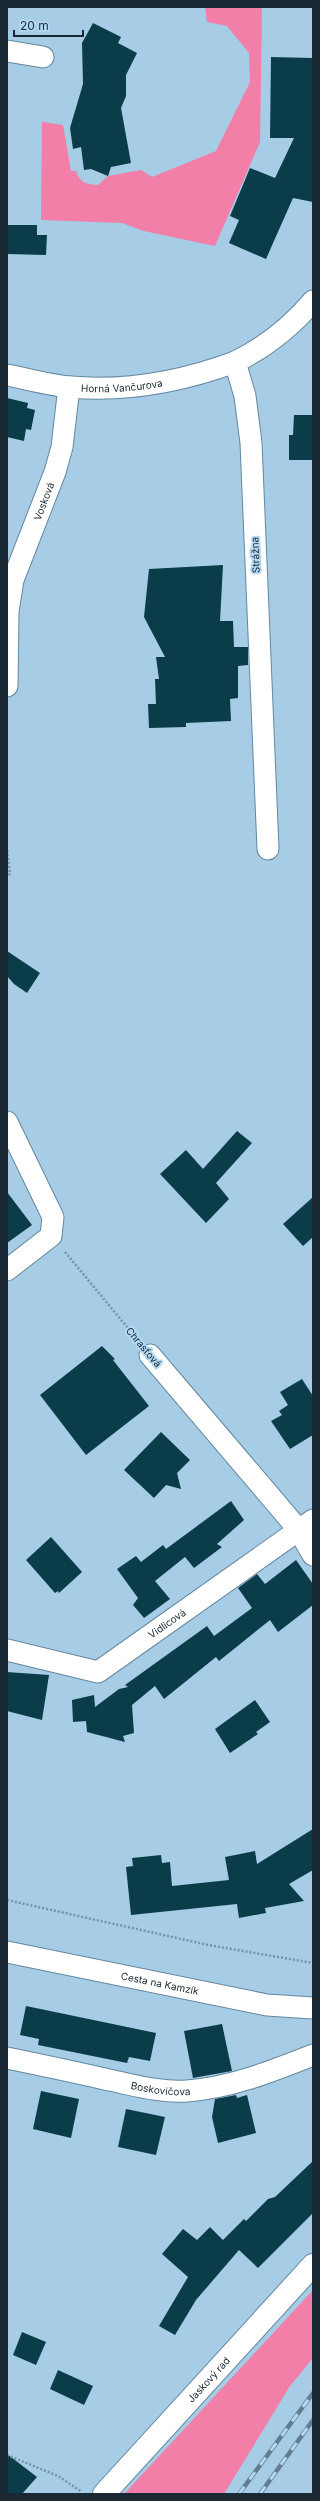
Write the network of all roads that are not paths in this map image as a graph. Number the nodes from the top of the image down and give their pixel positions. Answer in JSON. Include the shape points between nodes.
{"nodes":[{"id":1,"x":7,"y":52,"type":"edge"},
{"id":2,"x":44,"y":57,"type":"dead end"},
{"id":3,"x":313,"y":301,"type":"edge"},
{"id":4,"x":235,"y":362,"type":"junction"},
{"id":5,"x":7,"y":375,"type":"edge"},
{"id":6,"x":69,"y":387,"type":"junction"},
{"id":7,"x":8,"y":612,"type":"edge"},
{"id":8,"x":7,"y":686,"type":"edge"},
{"id":9,"x":268,"y":849,"type":"dead end"},
{"id":10,"x":7,"y":1122,"type":"edge"},
{"id":11,"x":7,"y":1270,"type":"edge"},
{"id":12,"x":150,"y":1355,"type":"road end"},
{"id":13,"x":305,"y":1525,"type":"edge"},
{"id":14,"x":313,"y":1555,"type":"edge"},
{"id":15,"x":7,"y":1650,"type":"edge"},
{"id":16,"x":7,"y":1952,"type":"edge"},
{"id":17,"x":313,"y":2008,"type":"edge"},
{"id":18,"x":313,"y":2055,"type":"edge"},
{"id":19,"x":7,"y":2058,"type":"edge"},
{"id":20,"x":313,"y":2265,"type":"edge"},
{"id":21,"x":104,"y":2494,"type":"edge"}],
"edges":[{"from":1,"to":2,"type":"street"},
{"from":3,"to":4,"type":"street","via":[[297,320],[269,344]]},
{"from":4,"to":6,"type":"street","name":"Horná Vančurova","via":[[192,377],[153,386]]},
{"from":4,"to":9,"type":"street","name":"Strážna","via":[[245,396],[252,443]]},
{"from":5,"to":6,"type":"street","name":"Horná Vančurova"},
{"from":6,"to":7,"type":"street","name":"Vosková","via":[[62,447],[13,580]]},
{"from":7,"to":8,"type":"street","name":"Vosková"},
{"from":10,"to":11,"type":"street","via":[[53,1217],[51,1236]]},
{"from":12,"to":13,"type":"street","name":"Chrasťová"},
{"from":13,"to":14,"type":"street","name":"Chrasťová"},
{"from":13,"to":15,"type":"street","name":"Vidlicová","via":[[98,1672]]},
{"from":16,"to":17,"type":"street","name":"Cesta na Kamzík","via":[[267,2005]]},
{"from":18,"to":19,"type":"street","name":"Boskovičova","via":[[259,2076],[213,2088],[186,2091],[164,2091]]},
{"from":20,"to":21,"type":"street","name":"Jaskový rad"}]}
